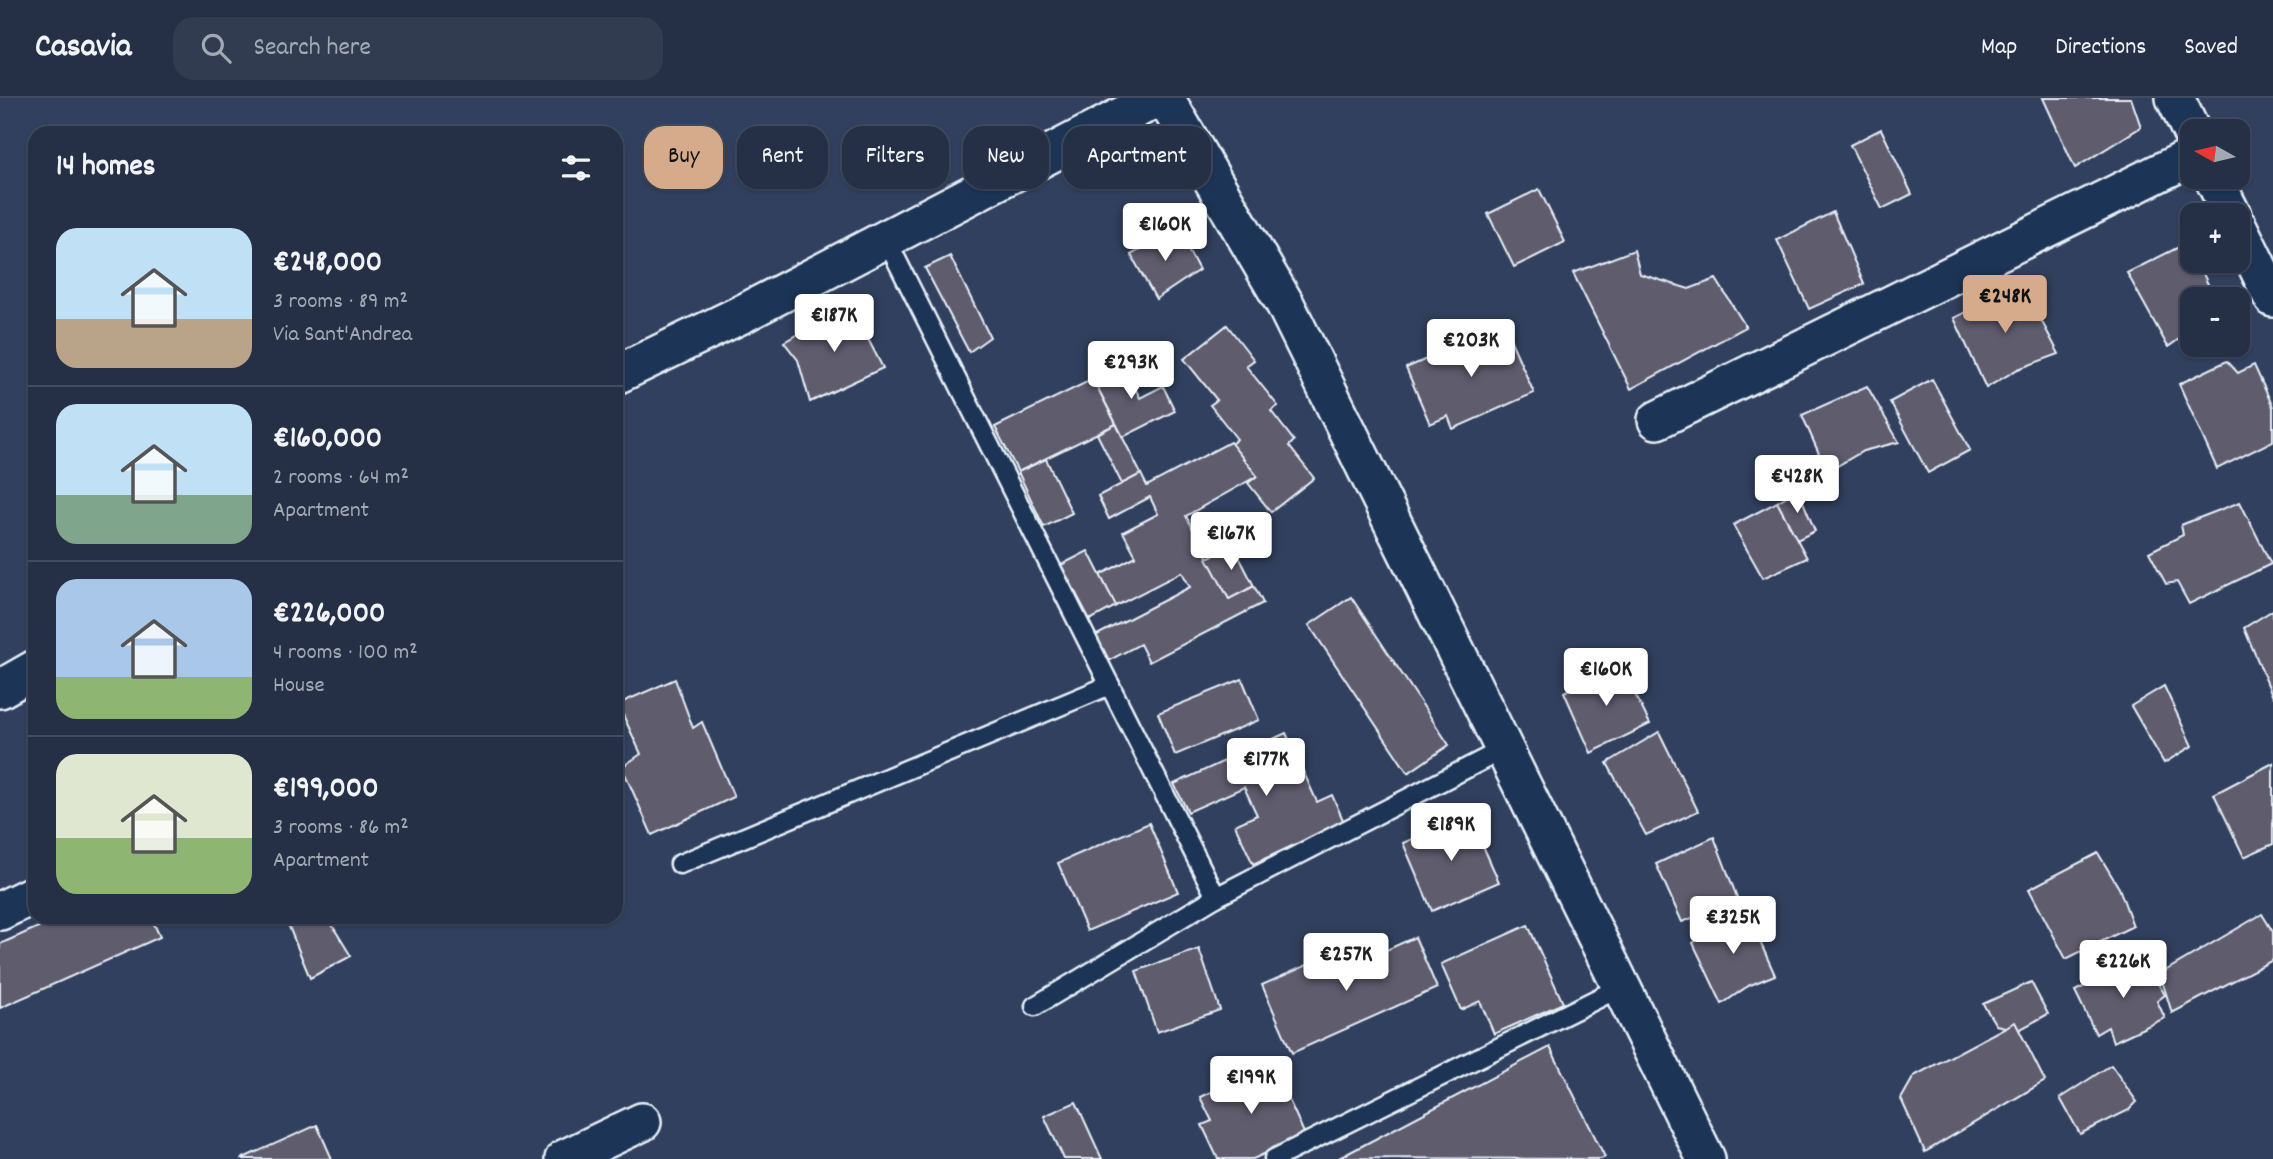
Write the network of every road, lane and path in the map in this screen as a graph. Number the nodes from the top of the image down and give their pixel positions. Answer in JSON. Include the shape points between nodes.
{"nodes":[{"id":1,"x":1157,"y":98,"type":"edge"},
{"id":2,"x":1165,"y":98,"type":"edge"},
{"id":3,"x":2175,"y":98,"type":"edge"},
{"id":4,"x":2185,"y":119,"type":"edge"},
{"id":5,"x":2180,"y":162,"type":"edge"},
{"id":6,"x":886,"y":239,"type":"junction"},
{"id":7,"x":2250,"y":252,"type":"edge"},
{"id":8,"x":2273,"y":298,"type":"edge"},
{"id":9,"x":623,"y":371,"type":"edge"},
{"id":10,"x":1657,"y":420,"type":"dead end"},
{"id":11,"x":28,"y":673,"type":"edge"},
{"id":12,"x":1110,"y":685,"type":"junction"},
{"id":13,"x":0,"y":689,"type":"edge"},
{"id":14,"x":1504,"y":750,"type":"junction"},
{"id":15,"x":680,"y":864,"type":"dead end"},
{"id":16,"x":28,"y":897,"type":"edge"},
{"id":17,"x":1216,"y":897,"type":"junction"},
{"id":18,"x":0,"y":911,"type":"edge"},
{"id":19,"x":1621,"y":987,"type":"junction"},
{"id":20,"x":1035,"y":1006,"type":"dead end"},
{"id":21,"x":642,"y":1122,"type":"dead end"},
{"id":22,"x":564,"y":1159,"type":"edge"},
{"id":23,"x":1274,"y":1159,"type":"edge"},
{"id":24,"x":1706,"y":1159,"type":"edge"}],
"edges":[{"from":1,"to":6,"type":"street"},
{"from":2,"to":14,"type":"street","via":[[1285,304]]},
{"from":3,"to":4,"type":"street"},
{"from":5,"to":10,"type":"street"},
{"from":6,"to":9,"type":"street"},
{"from":6,"to":12,"type":"lane"},
{"from":7,"to":8,"type":"street"},
{"from":11,"to":13,"type":"street"},
{"from":12,"to":15,"type":"lane"},
{"from":12,"to":17,"type":"lane"},
{"from":14,"to":17,"type":"lane"},
{"from":14,"to":19,"type":"street"},
{"from":16,"to":18,"type":"street"},
{"from":17,"to":20,"type":"lane"},
{"from":19,"to":23,"type":"lane"},
{"from":19,"to":24,"type":"street"},
{"from":21,"to":22,"type":"street"}]}
